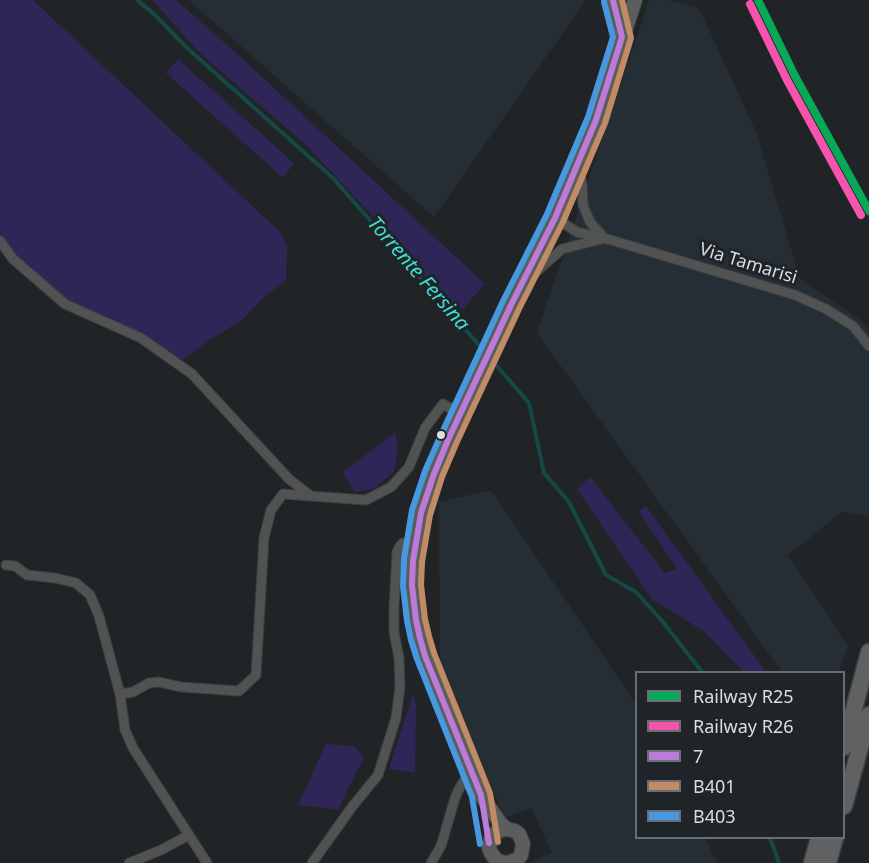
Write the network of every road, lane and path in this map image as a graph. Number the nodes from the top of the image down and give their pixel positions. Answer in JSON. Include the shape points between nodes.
{"nodes":[{"id":1,"x":613,"y":0,"type":"edge"},
{"id":2,"x":635,"y":0,"type":"edge"},
{"id":3,"x":622,"y":37,"type":"junction"},
{"id":4,"x":578,"y":164,"type":"junction"},
{"id":5,"x":555,"y":218,"type":"junction"},
{"id":6,"x":605,"y":239,"type":"junction"},
{"id":7,"x":0,"y":241,"type":"edge"},
{"id":8,"x":520,"y":286,"type":"junction"},
{"id":9,"x":869,"y":346,"type":"edge"},
{"id":10,"x":462,"y":409,"type":"junction"},
{"id":11,"x":311,"y":495,"type":"junction"},
{"id":12,"x":416,"y":544,"type":"junction"},
{"id":13,"x":6,"y":565,"type":"dead end"},
{"id":14,"x":869,"y":652,"type":"edge"},
{"id":15,"x":120,"y":694,"type":"junction"},
{"id":16,"x":869,"y":715,"type":"edge"},
{"id":17,"x":845,"y":740,"type":"edge"},
{"id":18,"x":474,"y":777,"type":"junction"},
{"id":19,"x":481,"y":795,"type":"junction"},
{"id":20,"x":845,"y":799,"type":"edge"},
{"id":21,"x":507,"y":829,"type":"junction"},
{"id":22,"x":189,"y":835,"type":"junction"},
{"id":23,"x":818,"y":839,"type":"edge"},
{"id":24,"x":834,"y":839,"type":"edge"},
{"id":25,"x":489,"y":843,"type":"junction"},
{"id":26,"x":521,"y":859,"type":"edge"},
{"id":27,"x":129,"y":863,"type":"edge"},
{"id":28,"x":207,"y":863,"type":"edge"},
{"id":29,"x":312,"y":863,"type":"edge"},
{"id":30,"x":431,"y":863,"type":"edge"},
{"id":31,"x":505,"y":863,"type":"edge"},
{"id":32,"x":812,"y":863,"type":"edge"},
{"id":33,"x":828,"y":863,"type":"edge"}],
"edges":[{"from":1,"to":3,"type":"main road"},
{"from":2,"to":3,"type":"main road"},
{"from":3,"to":4,"type":"main road"},
{"from":4,"to":5,"type":"main road"},
{"from":4,"to":6,"type":"street","via":[[583,205]]},
{"from":5,"to":6,"type":"street","name":"Via Tamarisi","via":[[577,232]]},
{"from":5,"to":8,"type":"main road"},
{"from":6,"to":8,"type":"street","name":"Via Tamarisi","via":[[562,249]]},
{"from":6,"to":9,"type":"street","name":"Via Tamarisi","via":[[795,295],[852,326]]},
{"from":7,"to":11,"type":"street","via":[[13,260],[65,304],[141,338],[192,374],[289,479]]},
{"from":8,"to":10,"type":"main road"},
{"from":10,"to":11,"type":"street","via":[[443,404],[424,428],[409,467],[391,487],[366,500]]},
{"from":10,"to":12,"type":"main road","via":[[426,497]]},
{"from":11,"to":15,"type":"street","via":[[283,494],[271,510],[264,538],[256,675],[239,691],[159,682]]},
{"from":12,"to":18,"type":"main road","via":[[412,585],[420,638]]},
{"from":12,"to":29,"type":"street","via":[[403,543],[397,552],[394,632],[400,687],[396,718],[378,775]]},
{"from":13,"to":15,"type":"street","via":[[27,575],[76,583],[90,595]]},
{"from":14,"to":17,"type":"highway"},
{"from":15,"to":22,"type":"street","via":[[125,730],[133,748]]},
{"from":16,"to":20,"type":"highway"},
{"from":18,"to":19,"type":"main road"},
{"from":18,"to":30,"type":"street","via":[[464,781],[459,789],[441,846]]},
{"from":19,"to":21,"type":"main road"},
{"from":19,"to":25,"type":"main road"},
{"from":21,"to":25,"type":"main road","via":[[494,834]]},
{"from":21,"to":26,"type":"main road","via":[[522,839]]},
{"from":22,"to":27,"type":"street"},
{"from":22,"to":28,"type":"street"},
{"from":23,"to":32,"type":"highway"},
{"from":24,"to":33,"type":"highway"},
{"from":25,"to":31,"type":"main road","via":[[490,853]]},
{"from":26,"to":31,"type":"main road"}]}
